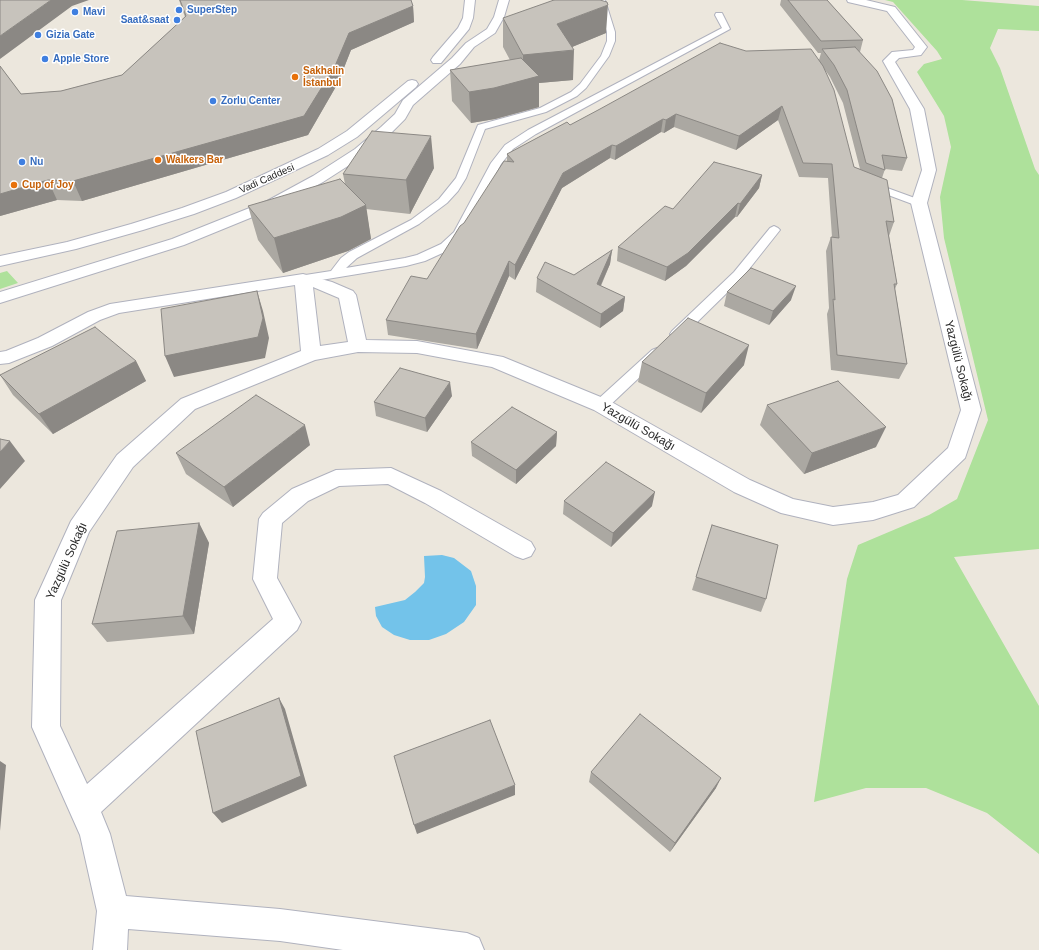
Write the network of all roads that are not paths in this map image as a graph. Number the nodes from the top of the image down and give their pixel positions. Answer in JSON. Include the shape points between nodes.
{"nodes":[{"id":1,"x":470,"y":0,"type":"edge"},
{"id":2,"x":504,"y":0,"type":"edge"},
{"id":3,"x":601,"y":0,"type":"edge"},
{"id":4,"x":852,"y":0,"type":"edge"},
{"id":5,"x":719,"y":15,"type":"dead end"},
{"id":6,"x":482,"y":22,"type":"dead end"},
{"id":7,"x":470,"y":45,"type":"junction"},
{"id":8,"x":862,"y":181,"type":"edge"},
{"id":9,"x":919,"y":203,"type":"junction"},
{"id":10,"x":774,"y":230,"type":"dead end"},
{"id":11,"x":4,"y":258,"type":"edge"},
{"id":12,"x":336,"y":273,"type":"junction"},
{"id":13,"x":303,"y":280,"type":"junction"},
{"id":14,"x":0,"y":298,"type":"edge"},
{"id":15,"x":358,"y":346,"type":"junction"},
{"id":16,"x":311,"y":354,"type":"junction"},
{"id":17,"x":0,"y":358,"type":"edge"},
{"id":18,"x":601,"y":405,"type":"junction"},
{"id":19,"x":523,"y":549,"type":"dead end"},
{"id":20,"x":83,"y":808,"type":"junction"},
{"id":21,"x":113,"y":911,"type":"junction"},
{"id":22,"x":110,"y":950,"type":"edge"},
{"id":23,"x":467,"y":950,"type":"edge"}],
"edges":[{"from":1,"to":11,"type":"street","name":"Vadi Caddesi","via":[[468,18],[459,35],[444,53],[374,118],[323,152],[231,195],[188,211],[70,246]]},
{"from":2,"to":7,"type":"street","via":[[499,17],[491,30]]},
{"from":3,"to":12,"type":"lane","via":[[611,32],[611,41],[605,56],[583,86],[574,94],[543,110],[481,127],[461,178],[444,200],[415,222],[344,261]]},
{"from":4,"to":9,"type":"street","via":[[891,9],[922,47],[917,53],[896,55],[889,60],[917,109],[929,170]]},
{"from":5,"to":12,"type":"lane","via":[[726,29],[532,132],[509,147],[496,163],[459,234],[444,247],[421,258]]},
{"from":6,"to":7,"type":"street"},
{"from":7,"to":14,"type":"street","name":"Vadi Caddesi","via":[[408,104],[386,130],[360,152],[272,204],[178,242]]},
{"from":8,"to":9,"type":"lane"},
{"from":9,"to":18,"type":"street","name":"Yazgülü Sokağı","via":[[971,410],[957,452],[906,501],[873,511],[833,516],[789,507],[742,486]]},
{"from":10,"to":18,"type":"lane","via":[[733,281]]},
{"from":12,"to":13,"type":"lane"},
{"from":13,"to":15,"type":"street","via":[[347,295]]},
{"from":13,"to":16,"type":"street"},
{"from":13,"to":17,"type":"street","via":[[116,308],[94,316],[45,342],[9,357]]},
{"from":15,"to":16,"type":"street","name":"Yazgülü Sokağı"},
{"from":15,"to":18,"type":"street","name":"Yazgülü Sokağı","via":[[417,347],[496,361]]},
{"from":16,"to":20,"type":"street","name":"Yazgülü Sokağı","via":[[188,404],[125,461],[79,528],[48,600],[46,727]]},
{"from":19,"to":20,"type":"street","via":[[391,476],[336,478],[300,494],[270,519],[265,580],[288,622]]},
{"from":20,"to":21,"type":"street","name":"Yazgülü Sokağı","via":[[95,834]]},
{"from":21,"to":22,"type":"street","name":"Yazgülü Sokağı"},
{"from":21,"to":23,"type":"street","via":[[280,926]]}]}
